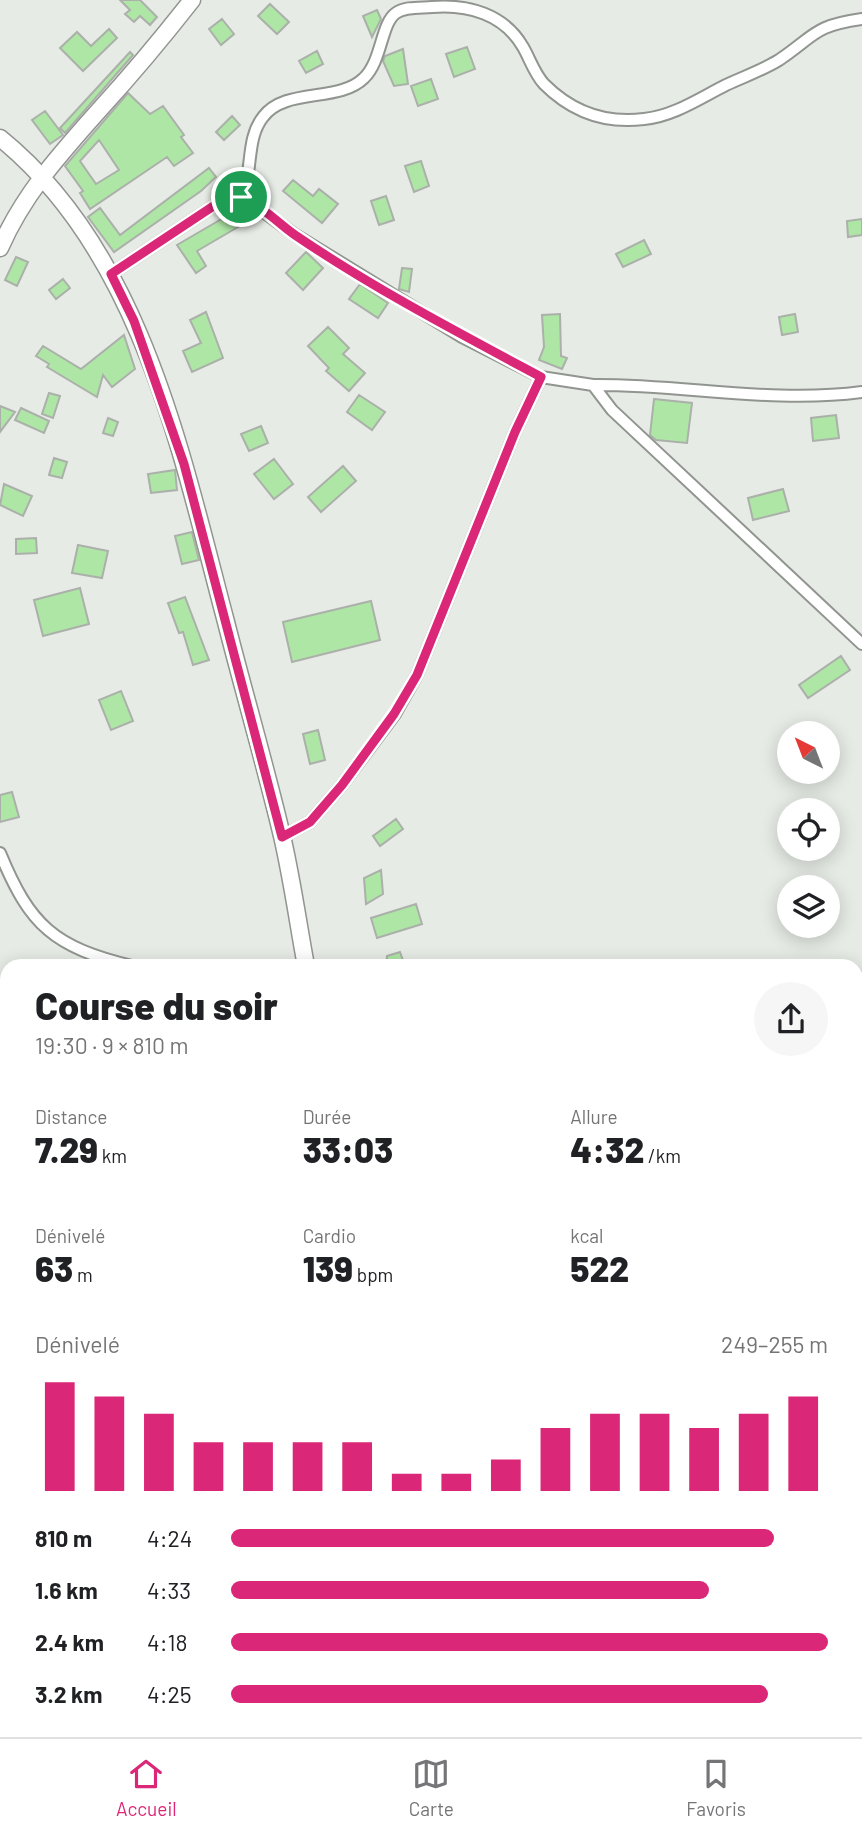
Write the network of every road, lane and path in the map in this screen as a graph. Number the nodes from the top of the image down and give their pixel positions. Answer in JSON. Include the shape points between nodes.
{"nodes":[{"id":1,"x":191,"y":0,"type":"edge"},
{"id":2,"x":862,"y":19,"type":"edge"},
{"id":3,"x":0,"y":138,"type":"edge"},
{"id":4,"x":43,"y":174,"type":"junction"},
{"id":5,"x":241,"y":197,"type":"junction"},
{"id":6,"x":7,"y":220,"type":"edge"},
{"id":7,"x":0,"y":248,"type":"edge"},
{"id":8,"x":111,"y":274,"type":"junction"},
{"id":9,"x":541,"y":377,"type":"junction"},
{"id":10,"x":593,"y":385,"type":"junction"},
{"id":11,"x":862,"y":392,"type":"edge"},
{"id":12,"x":862,"y":644,"type":"edge"},
{"id":13,"x":282,"y":837,"type":"junction"},
{"id":14,"x":0,"y":853,"type":"edge"},
{"id":15,"x":109,"y":959,"type":"edge"},
{"id":16,"x":305,"y":959,"type":"edge"}],
"edges":[{"from":1,"to":4,"type":"main road"},
{"from":2,"to":5,"type":"street","via":[[818,29],[778,60],[688,106],[627,120],[584,114],[559,95],[539,76],[513,32],[494,17],[446,6],[401,10],[389,21],[378,60],[356,85],[280,104],[261,119]]},
{"from":3,"to":4,"type":"main road"},
{"from":4,"to":6,"type":"main road"},
{"from":4,"to":8,"type":"main road"},
{"from":5,"to":8,"type":"street","via":[[227,197]]},
{"from":5,"to":9,"type":"street","via":[[379,288]]},
{"from":6,"to":7,"type":"main road"},
{"from":8,"to":13,"type":"main road","via":[[134,321],[184,464]]},
{"from":9,"to":10,"type":"street"},
{"from":9,"to":13,"type":"street","via":[[417,675],[342,785],[310,822]]},
{"from":10,"to":11,"type":"street","via":[[790,397]]},
{"from":10,"to":12,"type":"street","via":[[621,419]]},
{"from":13,"to":16,"type":"main road"},
{"from":14,"to":15,"type":"street","via":[[45,930],[76,949]]}]}
